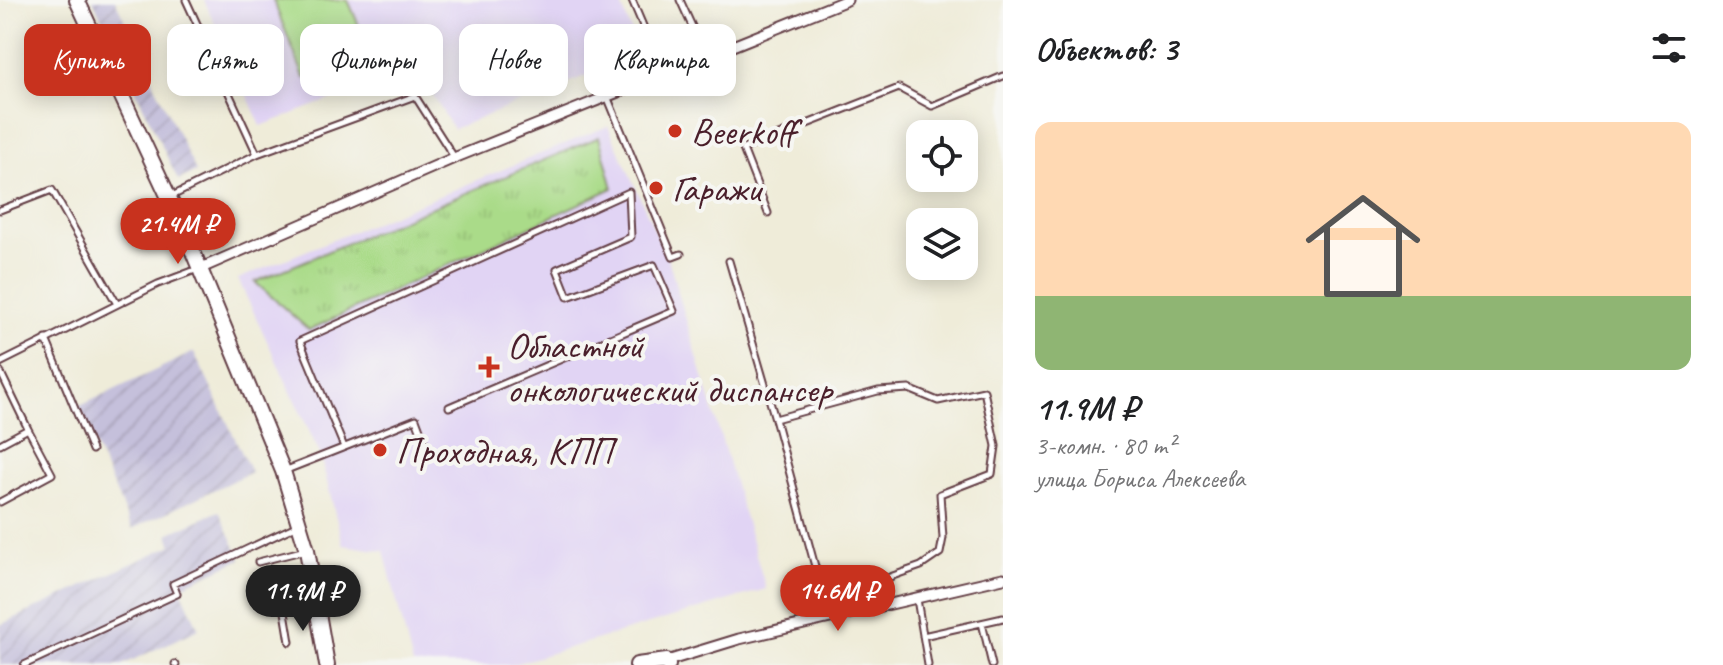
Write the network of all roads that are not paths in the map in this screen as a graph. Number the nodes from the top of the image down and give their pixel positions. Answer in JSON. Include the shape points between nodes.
{"nodes":[{"id":1,"x":77,"y":0,"type":"edge"},
{"id":2,"x":186,"y":0,"type":"edge"},
{"id":3,"x":632,"y":0,"type":"edge"},
{"id":4,"x":680,"y":0,"type":"edge"},
{"id":5,"x":847,"y":0,"type":"edge"},
{"id":6,"x":643,"y":24,"type":"edge"},
{"id":7,"x":691,"y":24,"type":"edge"},
{"id":8,"x":736,"y":45,"type":"edge"},
{"id":9,"x":1003,"y":76,"type":"edge"},
{"id":10,"x":605,"y":96,"type":"edge"},
{"id":11,"x":607,"y":96,"type":"edge"},
{"id":12,"x":257,"y":154,"type":"junction"},
{"id":13,"x":454,"y":158,"type":"junction"},
{"id":14,"x":169,"y":197,"type":"junction"},
{"id":15,"x":0,"y":210,"type":"edge"},
{"id":16,"x":768,"y":213,"type":"dead end"},
{"id":17,"x":681,"y":254,"type":"dead end"},
{"id":18,"x":729,"y":261,"type":"dead end"},
{"id":19,"x":199,"y":269,"type":"junction"},
{"id":20,"x":117,"y":304,"type":"junction"},
{"id":21,"x":46,"y":339,"type":"junction"},
{"id":22,"x":0,"y":363,"type":"edge"},
{"id":23,"x":0,"y":371,"type":"edge"},
{"id":24,"x":449,"y":407,"type":"dead end"},
{"id":25,"x":775,"y":419,"type":"junction"},
{"id":26,"x":28,"y":429,"type":"junction"},
{"id":27,"x":0,"y":444,"type":"edge"},
{"id":28,"x":344,"y":447,"type":"junction"},
{"id":29,"x":92,"y":450,"type":"dead end"},
{"id":30,"x":428,"y":451,"type":"dead end"},
{"id":31,"x":283,"y":471,"type":"junction"},
{"id":32,"x":0,"y":502,"type":"edge"},
{"id":33,"x":300,"y":524,"type":"junction"},
{"id":34,"x":307,"y":550,"type":"junction"},
{"id":35,"x":258,"y":562,"type":"dead end"},
{"id":36,"x":887,"y":578,"type":"junction"},
{"id":37,"x":1003,"y":578,"type":"edge"},
{"id":38,"x":842,"y":590,"type":"dead end"},
{"id":39,"x":316,"y":595,"type":"junction"},
{"id":40,"x":917,"y":598,"type":"junction"},
{"id":41,"x":886,"y":605,"type":"junction"},
{"id":42,"x":829,"y":618,"type":"junction"},
{"id":43,"x":1003,"y":618,"type":"edge"},
{"id":44,"x":982,"y":623,"type":"junction"},
{"id":45,"x":923,"y":636,"type":"junction"},
{"id":46,"x":290,"y":642,"type":"dead end"},
{"id":47,"x":667,"y":663,"type":"edge"},
{"id":48,"x":24,"y":665,"type":"edge"},
{"id":49,"x":327,"y":665,"type":"edge"},
{"id":50,"x":637,"y":665,"type":"edge"},
{"id":51,"x":928,"y":665,"type":"edge"},
{"id":52,"x":992,"y":665,"type":"edge"}],
"edges":[{"from":1,"to":14,"type":"main road"},
{"from":2,"to":12,"type":"lane"},
{"from":3,"to":6,"type":"lane"},
{"from":4,"to":7,"type":"lane"},
{"from":5,"to":8,"type":"street"},
{"from":9,"to":16,"type":"lane","via":[[932,106],[899,88],[743,149]]},
{"from":10,"to":13,"type":"street"},
{"from":11,"to":17,"type":"lane","via":[[673,257]]},
{"from":12,"to":13,"type":"lane","via":[[415,96]]},
{"from":12,"to":14,"type":"lane"},
{"from":13,"to":19,"type":"street"},
{"from":14,"to":19,"type":"main road"},
{"from":15,"to":20,"type":"lane","via":[[52,190]]},
{"from":18,"to":25,"type":"lane"},
{"from":19,"to":20,"type":"lane"},
{"from":19,"to":31,"type":"main road"},
{"from":20,"to":21,"type":"lane"},
{"from":21,"to":22,"type":"lane"},
{"from":21,"to":29,"type":"lane"},
{"from":23,"to":26,"type":"lane"},
{"from":24,"to":28,"type":"lane","via":[[674,311],[654,265],[568,297],[557,269],[631,237],[629,192],[300,341]]},
{"from":25,"to":36,"type":"lane","via":[[878,391],[909,389],[938,401],[984,391],[996,446],[992,474],[940,494],[940,553]]},
{"from":25,"to":42,"type":"lane"},
{"from":26,"to":27,"type":"lane"},
{"from":26,"to":32,"type":"lane","via":[[52,474]]},
{"from":28,"to":30,"type":"lane","via":[[416,419]]},
{"from":28,"to":31,"type":"lane"},
{"from":31,"to":33,"type":"main road"},
{"from":33,"to":34,"type":"main road"},
{"from":33,"to":48,"type":"lane","via":[[173,584],[177,594]]},
{"from":34,"to":35,"type":"lane"},
{"from":34,"to":39,"type":"main road"},
{"from":36,"to":38,"type":"lane"},
{"from":36,"to":41,"type":"lane"},
{"from":37,"to":40,"type":"street"},
{"from":39,"to":46,"type":"lane","via":[[284,606]]},
{"from":39,"to":49,"type":"main road"},
{"from":40,"to":41,"type":"street"},
{"from":40,"to":45,"type":"lane"},
{"from":41,"to":42,"type":"street"},
{"from":42,"to":47,"type":"street"},
{"from":43,"to":44,"type":"lane"},
{"from":44,"to":45,"type":"lane"},
{"from":44,"to":52,"type":"lane"},
{"from":45,"to":51,"type":"lane"},
{"from":47,"to":50,"type":"main road"}]}
